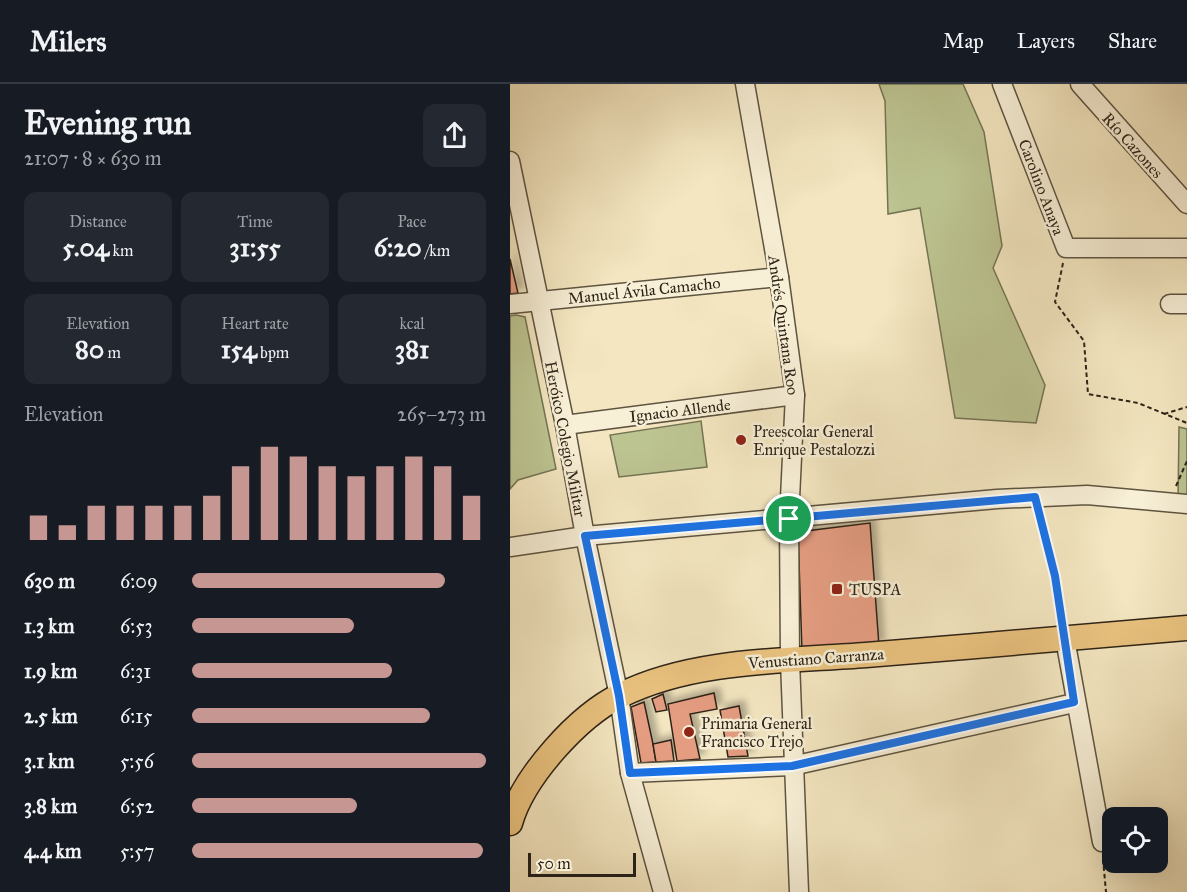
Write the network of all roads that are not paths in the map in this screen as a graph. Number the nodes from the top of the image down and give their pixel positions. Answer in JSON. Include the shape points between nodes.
{"nodes":[{"id":1,"x":745,"y":84,"type":"edge"},
{"id":2,"x":1002,"y":84,"type":"edge"},
{"id":3,"x":1080,"y":84,"type":"edge"},
{"id":4,"x":510,"y":161,"type":"edge"},
{"id":5,"x":1187,"y":204,"type":"edge"},
{"id":6,"x":1187,"y":248,"type":"edge"},
{"id":7,"x":779,"y":277,"type":"junction"},
{"id":8,"x":539,"y":300,"type":"junction"},
{"id":9,"x":510,"y":304,"type":"edge"},
{"id":10,"x":795,"y":395,"type":"junction"},
{"id":11,"x":565,"y":425,"type":"junction"},
{"id":12,"x":1178,"y":504,"type":"edge"},
{"id":13,"x":789,"y":519,"type":"junction"},
{"id":14,"x":585,"y":536,"type":"junction"},
{"id":15,"x":510,"y":547,"type":"edge"},
{"id":16,"x":1187,"y":628,"type":"edge"},
{"id":17,"x":1065,"y":639,"type":"junction"},
{"id":18,"x":790,"y":661,"type":"junction"},
{"id":19,"x":619,"y":696,"type":"junction"},
{"id":20,"x":1074,"y":702,"type":"junction"},
{"id":21,"x":792,"y":766,"type":"junction"},
{"id":22,"x":630,"y":773,"type":"junction"},
{"id":23,"x":520,"y":784,"type":"edge"},
{"id":24,"x":510,"y":823,"type":"edge"},
{"id":25,"x":1102,"y":842,"type":"dead end"},
{"id":26,"x":663,"y":892,"type":"edge"},
{"id":27,"x":799,"y":892,"type":"edge"}],
"edges":[{"from":1,"to":7,"type":"street","name":"Andrés Quintana Roo"},
{"from":2,"to":6,"type":"street","name":"Carolino Anaya","via":[[1066,248]]},
{"from":3,"to":5,"type":"street","name":"Río Cazones"},
{"from":4,"to":8,"type":"street","name":"Heróico Colegio Militar"},
{"from":7,"to":8,"type":"street","name":"Manuel Ávila Camacho"},
{"from":7,"to":10,"type":"street","name":"Andrés Quintana Roo"},
{"from":8,"to":9,"type":"street","name":"Manuel Ávila Camacho"},
{"from":8,"to":11,"type":"street","name":"Heróico Colegio Militar"},
{"from":10,"to":11,"type":"street","name":"Ignacio Allende"},
{"from":10,"to":13,"type":"street","name":"Andrés Quintana Roo"},
{"from":11,"to":14,"type":"street","name":"Heróico Colegio Militar"},
{"from":12,"to":13,"type":"street","via":[[1087,495],[1035,497]]},
{"from":13,"to":14,"type":"street"},
{"from":13,"to":18,"type":"street","name":"Andrés Quintana Roo"},
{"from":14,"to":15,"type":"street"},
{"from":14,"to":19,"type":"street","name":"Heróico Colegio Militar"},
{"from":16,"to":17,"type":"main road","name":"Venustiano Carranza"},
{"from":17,"to":18,"type":"main road","name":"Venustiano Carranza"},
{"from":17,"to":20,"type":"street"},
{"from":18,"to":19,"type":"main road","name":"Venustiano Carranza","via":[[736,664],[681,675]]},
{"from":18,"to":21,"type":"street","name":"Andrés Quintana Roo"},
{"from":19,"to":22,"type":"street","name":"Heróico Colegio Militar"},
{"from":19,"to":23,"type":"main road","name":"Venustiano Carranza","via":[[569,733]]},
{"from":20,"to":21,"type":"street"},
{"from":20,"to":25,"type":"street"},
{"from":21,"to":22,"type":"street"},
{"from":21,"to":27,"type":"street","name":"Andrés Quintana Roo"},
{"from":22,"to":26,"type":"street","name":"Heróico Colegio Militar"},
{"from":23,"to":24,"type":"main road","name":"Venustiano Carranza"}]}
